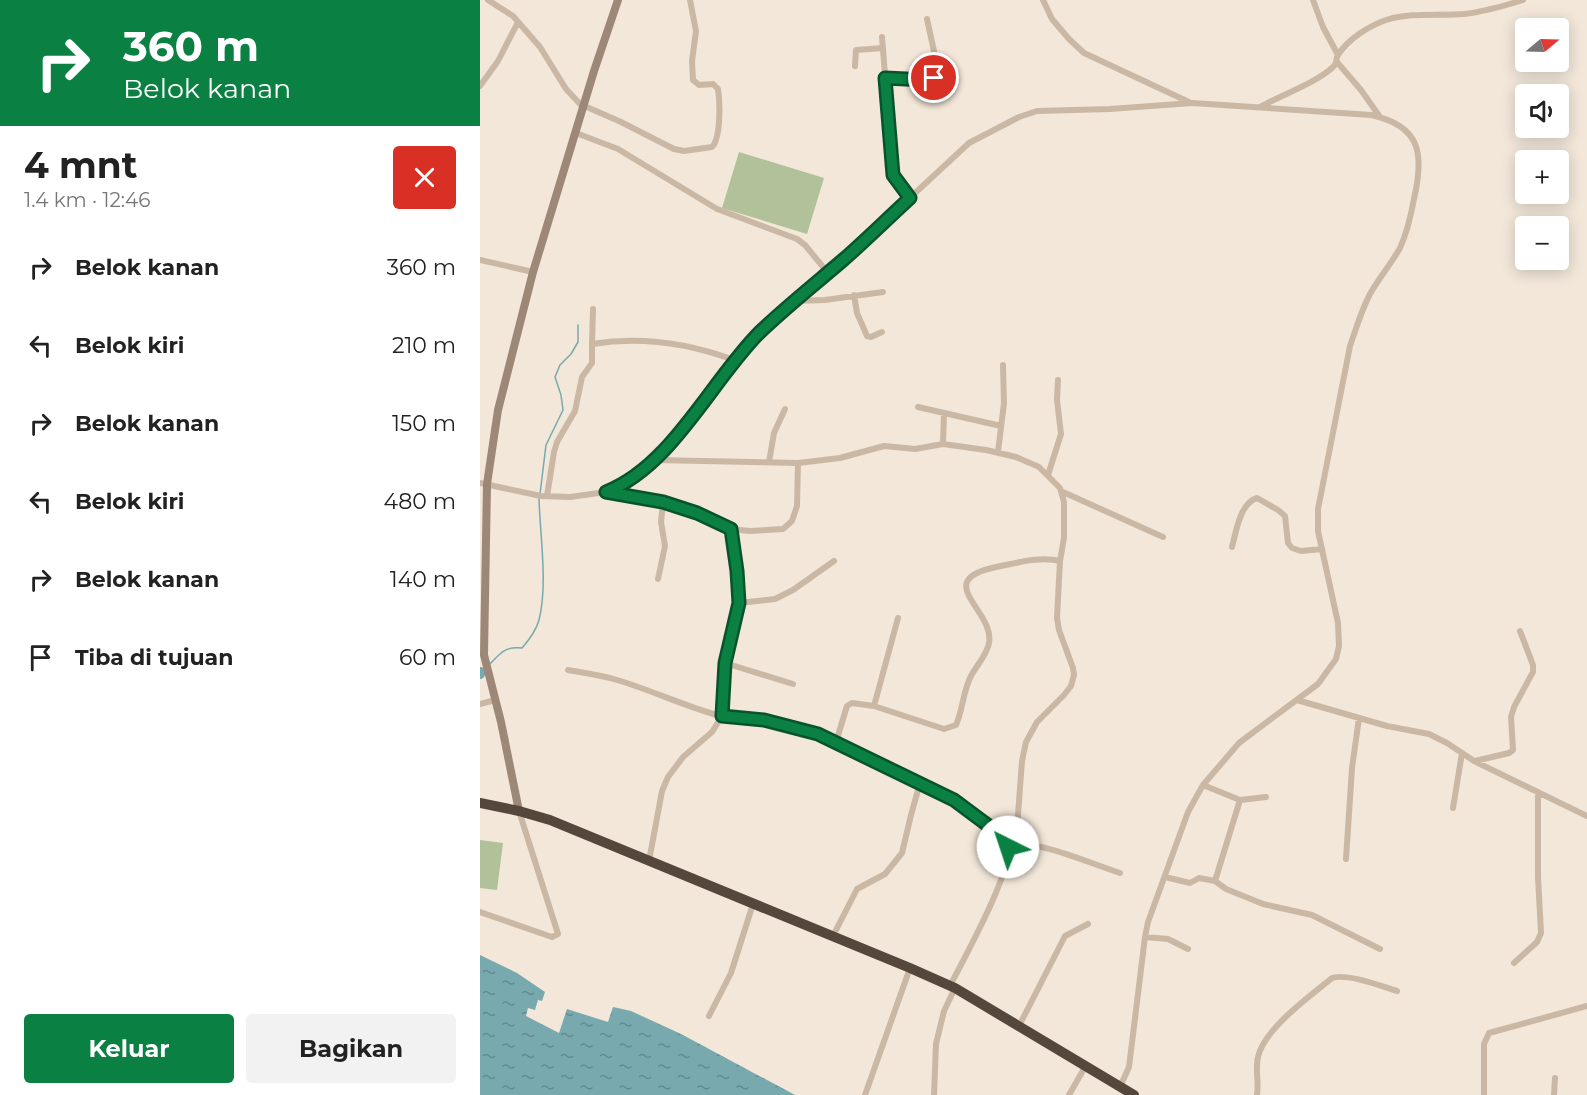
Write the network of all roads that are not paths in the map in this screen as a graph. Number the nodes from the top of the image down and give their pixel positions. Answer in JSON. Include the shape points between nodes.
{"nodes":[{"id":1,"x":488,"y":0,"type":"edge"},
{"id":2,"x":618,"y":0,"type":"edge"},
{"id":3,"x":690,"y":0,"type":"edge"},
{"id":4,"x":1043,"y":0,"type":"edge"},
{"id":5,"x":1313,"y":0,"type":"edge"},
{"id":6,"x":1523,"y":0,"type":"edge"},
{"id":7,"x":927,"y":19,"type":"dead end"},
{"id":8,"x":518,"y":22,"type":"junction"},
{"id":9,"x":882,"y":37,"type":"dead end"},
{"id":10,"x":883,"y":48,"type":"junction"},
{"id":11,"x":1337,"y":59,"type":"junction"},
{"id":12,"x":855,"y":66,"type":"dead end"},
{"id":13,"x":885,"y":78,"type":"junction"},
{"id":14,"x":480,"y":86,"type":"edge"},
{"id":15,"x":1192,"y":103,"type":"junction"},
{"id":16,"x":583,"y":105,"type":"junction"},
{"id":17,"x":1260,"y":107,"type":"junction"},
{"id":18,"x":1380,"y":117,"type":"junction"},
{"id":19,"x":576,"y":133,"type":"junction"},
{"id":20,"x":910,"y":198,"type":"junction"},
{"id":21,"x":480,"y":260,"type":"edge"},
{"id":22,"x":533,"y":272,"type":"junction"},
{"id":23,"x":828,"y":273,"type":"junction"},
{"id":24,"x":883,"y":292,"type":"dead end"},
{"id":25,"x":854,"y":294,"type":"junction"},
{"id":26,"x":795,"y":301,"type":"junction"},
{"id":27,"x":593,"y":309,"type":"dead end"},
{"id":28,"x":882,"y":332,"type":"dead end"},
{"id":29,"x":592,"y":344,"type":"junction"},
{"id":30,"x":734,"y":360,"type":"junction"},
{"id":31,"x":1003,"y":365,"type":"dead end"},
{"id":32,"x":1058,"y":380,"type":"dead end"},
{"id":33,"x":918,"y":407,"type":"dead end"},
{"id":34,"x":785,"y":409,"type":"dead end"},
{"id":35,"x":944,"y":413,"type":"junction"},
{"id":36,"x":1001,"y":426,"type":"junction"},
{"id":37,"x":944,"y":444,"type":"junction"},
{"id":38,"x":998,"y":452,"type":"junction"},
{"id":39,"x":655,"y":460,"type":"junction"},
{"id":40,"x":770,"y":462,"type":"junction"},
{"id":41,"x":798,"y":463,"type":"junction"},
{"id":42,"x":1048,"y":475,"type":"junction"},
{"id":43,"x":484,"y":484,"type":"edge"},
{"id":44,"x":606,"y":492,"type":"junction"},
{"id":45,"x":1062,"y":492,"type":"junction"},
{"id":46,"x":544,"y":496,"type":"junction"},
{"id":47,"x":663,"y":502,"type":"junction"},
{"id":48,"x":731,"y":529,"type":"junction"},
{"id":49,"x":1163,"y":537,"type":"dead end"},
{"id":50,"x":1232,"y":547,"type":"dead end"},
{"id":51,"x":1322,"y":549,"type":"junction"},
{"id":52,"x":834,"y":561,"type":"dead end"},
{"id":53,"x":1060,"y":561,"type":"junction"},
{"id":54,"x":658,"y":579,"type":"dead end"},
{"id":55,"x":739,"y":603,"type":"junction"},
{"id":56,"x":483,"y":609,"type":"edge"},
{"id":57,"x":898,"y":618,"type":"dead end"},
{"id":58,"x":1520,"y":631,"type":"dead end"},
{"id":59,"x":725,"y":663,"type":"junction"},
{"id":60,"x":568,"y":670,"type":"dead end"},
{"id":61,"x":793,"y":684,"type":"dead end"},
{"id":62,"x":495,"y":700,"type":"junction"},
{"id":63,"x":1297,"y":700,"type":"junction"},
{"id":64,"x":480,"y":704,"type":"edge"},
{"id":65,"x":874,"y":706,"type":"junction"},
{"id":66,"x":722,"y":716,"type":"junction"},
{"id":67,"x":1359,"y":718,"type":"junction"},
{"id":68,"x":836,"y":742,"type":"junction"},
{"id":69,"x":1462,"y":753,"type":"junction"},
{"id":70,"x":1474,"y":761,"type":"junction"},
{"id":71,"x":920,"y":783,"type":"junction"},
{"id":72,"x":1203,"y":785,"type":"junction"},
{"id":73,"x":1538,"y":792,"type":"junction"},
{"id":74,"x":1266,"y":797,"type":"dead end"},
{"id":75,"x":1240,"y":800,"type":"junction"},
{"id":76,"x":480,"y":803,"type":"edge"},
{"id":77,"x":1453,"y":808,"type":"dead end"},
{"id":78,"x":519,"y":811,"type":"junction"},
{"id":79,"x":1587,"y":816,"type":"edge"},
{"id":80,"x":1010,"y":842,"type":"junction"},
{"id":81,"x":1346,"y":860,"type":"dead end"},
{"id":82,"x":649,"y":861,"type":"junction"},
{"id":83,"x":1120,"y":873,"type":"dead end"},
{"id":84,"x":1165,"y":877,"type":"junction"},
{"id":85,"x":1215,"y":881,"type":"junction"},
{"id":86,"x":753,"y":904,"type":"junction"},
{"id":87,"x":480,"y":912,"type":"edge"},
{"id":88,"x":1088,"y":924,"type":"dead end"},
{"id":89,"x":833,"y":936,"type":"junction"},
{"id":90,"x":1145,"y":937,"type":"junction"},
{"id":91,"x":1188,"y":949,"type":"dead end"},
{"id":92,"x":1380,"y":949,"type":"dead end"},
{"id":93,"x":1514,"y":963,"type":"dead end"},
{"id":94,"x":910,"y":968,"type":"junction"},
{"id":95,"x":952,"y":987,"type":"junction"},
{"id":96,"x":1397,"y":991,"type":"dead end"},
{"id":97,"x":1587,"y":1006,"type":"edge"},
{"id":98,"x":709,"y":1016,"type":"dead end"},
{"id":99,"x":1019,"y":1026,"type":"junction"},
{"id":100,"x":1085,"y":1067,"type":"junction"},
{"id":101,"x":1555,"y":1078,"type":"dead end"},
{"id":102,"x":1120,"y":1087,"type":"junction"},
{"id":103,"x":865,"y":1095,"type":"edge"},
{"id":104,"x":934,"y":1095,"type":"edge"},
{"id":105,"x":1068,"y":1095,"type":"edge"},
{"id":106,"x":1134,"y":1095,"type":"edge"},
{"id":107,"x":1257,"y":1095,"type":"edge"},
{"id":108,"x":1485,"y":1095,"type":"edge"},
{"id":109,"x":1554,"y":1095,"type":"edge"}],
"edges":[{"from":1,"to":8,"type":"street"},
{"from":2,"to":16,"type":"street"},
{"from":3,"to":16,"type":"street","via":[[696,31],[693,80],[699,85],[715,84],[719,92],[714,146],[679,150]]},
{"from":4,"to":15,"type":"street","via":[[1052,19],[1084,53]]},
{"from":5,"to":11,"type":"street"},
{"from":6,"to":11,"type":"street","via":[[1477,12],[1427,13],[1386,21],[1352,40]]},
{"from":7,"to":13,"type":"street","via":[[937,65],[934,78]]},
{"from":8,"to":14,"type":"street"},
{"from":8,"to":16,"type":"street","via":[[552,63],[566,89]]},
{"from":9,"to":10,"type":"street"},
{"from":10,"to":12,"type":"street","via":[[856,50]]},
{"from":10,"to":13,"type":"street"},
{"from":11,"to":17,"type":"street","via":[[1332,68],[1315,79]]},
{"from":11,"to":18,"type":"street"},
{"from":13,"to":20,"type":"street","via":[[893,175]]},
{"from":15,"to":17,"type":"street"},
{"from":15,"to":20,"type":"street","via":[[1037,111],[1019,117],[969,143]]},
{"from":16,"to":19,"type":"street"},
{"from":17,"to":18,"type":"street"},
{"from":18,"to":51,"type":"street","via":[[1399,126],[1413,140],[1420,156],[1420,169],[1400,247],[1362,309],[1350,346],[1319,500],[1317,519]]},
{"from":19,"to":22,"type":"street"},
{"from":19,"to":23,"type":"street","via":[[618,149],[717,209],[798,239]]},
{"from":20,"to":23,"type":"street"},
{"from":21,"to":22,"type":"street"},
{"from":22,"to":43,"type":"street"},
{"from":23,"to":26,"type":"street"},
{"from":24,"to":25,"type":"street"},
{"from":25,"to":26,"type":"street"},
{"from":25,"to":28,"type":"street","via":[[867,336]]},
{"from":26,"to":30,"type":"street"},
{"from":27,"to":29,"type":"street"},
{"from":29,"to":30,"type":"street","via":[[646,340],[707,350]]},
{"from":29,"to":46,"type":"street","via":[[592,363],[582,377],[575,411],[557,442]]},
{"from":30,"to":39,"type":"street"},
{"from":31,"to":36,"type":"street"},
{"from":32,"to":42,"type":"street","via":[[1061,434]]},
{"from":33,"to":35,"type":"street"},
{"from":34,"to":40,"type":"street","via":[[774,433]]},
{"from":35,"to":36,"type":"street"},
{"from":35,"to":37,"type":"street"},
{"from":36,"to":38,"type":"street"},
{"from":37,"to":38,"type":"street"},
{"from":37,"to":41,"type":"street","via":[[915,449],[884,446],[840,458]]},
{"from":38,"to":42,"type":"street","via":[[1028,462]]},
{"from":39,"to":40,"type":"street"},
{"from":39,"to":44,"type":"street","via":[[630,480]]},
{"from":40,"to":41,"type":"street"},
{"from":41,"to":48,"type":"street","via":[[797,506],[789,526],[766,531]]},
{"from":42,"to":45,"type":"street"},
{"from":43,"to":46,"type":"street"},
{"from":43,"to":56,"type":"street"},
{"from":44,"to":46,"type":"street"},
{"from":44,"to":47,"type":"street"},
{"from":45,"to":49,"type":"street"},
{"from":45,"to":53,"type":"street","via":[[1064,538]]},
{"from":47,"to":48,"type":"street"},
{"from":47,"to":54,"type":"street","via":[[665,546]]},
{"from":48,"to":55,"type":"street"},
{"from":50,"to":51,"type":"street","via":[[1243,512],[1257,498],[1285,516],[1292,548]]},
{"from":51,"to":63,"type":"street","via":[[1339,646],[1328,672]]},
{"from":52,"to":55,"type":"street","via":[[775,599]]},
{"from":53,"to":65,"type":"street","via":[[1032,560],[970,576],[966,593],[986,624],[989,644],[970,677],[952,727],[944,729]]},
{"from":53,"to":80,"type":"street","via":[[1058,624],[1074,675],[1071,686],[1037,722],[1026,742],[1018,821]]},
{"from":55,"to":59,"type":"street"},
{"from":56,"to":62,"type":"street","via":[[484,655]]},
{"from":57,"to":65,"type":"street"},
{"from":58,"to":70,"type":"street","via":[[1533,672],[1514,707],[1510,729],[1513,750]]},
{"from":59,"to":61,"type":"street"},
{"from":59,"to":66,"type":"street"},
{"from":60,"to":66,"type":"street","via":[[618,680]]},
{"from":62,"to":64,"type":"street"},
{"from":62,"to":78,"type":"street"},
{"from":63,"to":67,"type":"street"},
{"from":63,"to":72,"type":"street","via":[[1239,743]]},
{"from":65,"to":68,"type":"street","via":[[847,706]]},
{"from":66,"to":68,"type":"street","via":[[785,724]]},
{"from":66,"to":82,"type":"street","via":[[712,732],[683,757],[668,777]]},
{"from":67,"to":69,"type":"street","via":[[1428,734]]},
{"from":67,"to":81,"type":"street"},
{"from":68,"to":71,"type":"street"},
{"from":69,"to":70,"type":"street"},
{"from":69,"to":77,"type":"street"},
{"from":70,"to":73,"type":"street"},
{"from":71,"to":80,"type":"street","via":[[954,800]]},
{"from":71,"to":89,"type":"street","via":[[902,853],[885,874],[857,889]]},
{"from":72,"to":75,"type":"street"},
{"from":72,"to":84,"type":"street","via":[[1188,812]]},
{"from":73,"to":79,"type":"street"},
{"from":73,"to":93,"type":"street","via":[[1541,933],[1537,942]]},
{"from":74,"to":75,"type":"street"},
{"from":75,"to":85,"type":"street"},
{"from":76,"to":78,"type":"highway"},
{"from":78,"to":82,"type":"highway"},
{"from":78,"to":87,"type":"street","via":[[558,934],[552,937]]},
{"from":80,"to":83,"type":"street","via":[[1058,851]]},
{"from":80,"to":95,"type":"street","via":[[1004,873]]},
{"from":82,"to":86,"type":"highway"},
{"from":84,"to":85,"type":"street","via":[[1190,884],[1199,878]]},
{"from":84,"to":90,"type":"street"},
{"from":85,"to":92,"type":"street","via":[[1263,904],[1312,915]]},
{"from":86,"to":89,"type":"highway"},
{"from":86,"to":98,"type":"street","via":[[731,974]]},
{"from":88,"to":99,"type":"street","via":[[1065,936]]},
{"from":89,"to":94,"type":"highway"},
{"from":90,"to":91,"type":"street","via":[[1168,939]]},
{"from":90,"to":102,"type":"street","via":[[1129,1067]]},
{"from":94,"to":95,"type":"highway"},
{"from":94,"to":103,"type":"street"},
{"from":95,"to":99,"type":"highway"},
{"from":95,"to":104,"type":"street","via":[[936,1044]]},
{"from":96,"to":107,"type":"street","via":[[1332,978],[1270,1035],[1257,1060]]},
{"from":97,"to":108,"type":"street","via":[[1490,1033],[1484,1044]]},
{"from":99,"to":100,"type":"highway"},
{"from":100,"to":102,"type":"highway"},
{"from":100,"to":105,"type":"street"},
{"from":101,"to":109,"type":"street"},
{"from":102,"to":106,"type":"highway"}]}
